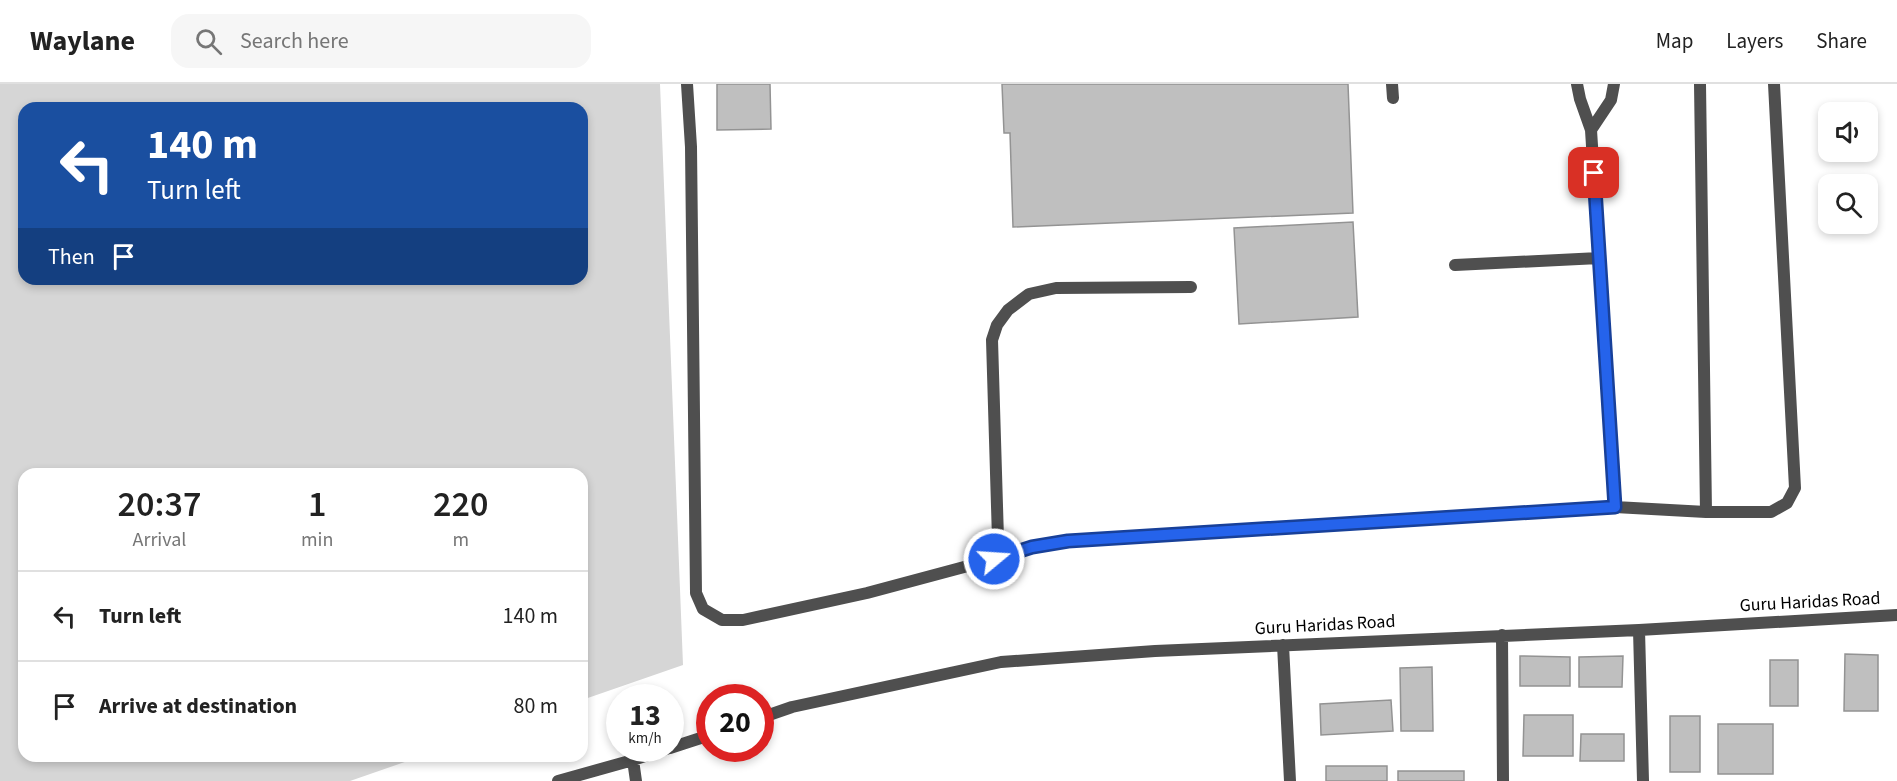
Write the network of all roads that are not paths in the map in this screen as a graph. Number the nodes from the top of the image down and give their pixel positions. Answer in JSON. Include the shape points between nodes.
{"nodes":[{"id":1,"x":687,"y":84,"type":"edge"},
{"id":2,"x":1392,"y":84,"type":"edge"},
{"id":3,"x":1577,"y":84,"type":"edge"},
{"id":4,"x":1614,"y":84,"type":"edge"},
{"id":5,"x":1700,"y":84,"type":"edge"},
{"id":6,"x":1774,"y":84,"type":"edge"},
{"id":7,"x":1393,"y":98,"type":"dead end"},
{"id":8,"x":1591,"y":130,"type":"junction"},
{"id":9,"x":1599,"y":258,"type":"junction"},
{"id":10,"x":1455,"y":265,"type":"dead end"},
{"id":11,"x":1191,"y":287,"type":"dead end"},
{"id":12,"x":1615,"y":507,"type":"junction"},
{"id":13,"x":1706,"y":512,"type":"junction"},
{"id":14,"x":994,"y":559,"type":"junction"},
{"id":15,"x":1897,"y":615,"type":"edge"},
{"id":16,"x":1639,"y":630,"type":"junction"},
{"id":17,"x":1502,"y":635,"type":"junction"},
{"id":18,"x":1283,"y":645,"type":"junction"},
{"id":19,"x":774,"y":713,"type":"edge"},
{"id":20,"x":626,"y":762,"type":"edge"},
{"id":21,"x":633,"y":762,"type":"edge"},
{"id":22,"x":558,"y":781,"type":"edge"},
{"id":23,"x":636,"y":781,"type":"edge"},
{"id":24,"x":1290,"y":781,"type":"edge"},
{"id":25,"x":1503,"y":781,"type":"edge"},
{"id":26,"x":1643,"y":781,"type":"edge"}],
"edges":[{"from":1,"to":14,"type":"street","via":[[696,593],[703,609],[722,620],[743,620]]},
{"from":2,"to":7,"type":"street"},
{"from":3,"to":8,"type":"street"},
{"from":4,"to":8,"type":"street","via":[[1611,100]]},
{"from":5,"to":13,"type":"street"},
{"from":6,"to":13,"type":"street","via":[[1795,488],[1787,502],[1771,512]]},
{"from":8,"to":9,"type":"street"},
{"from":9,"to":10,"type":"street"},
{"from":9,"to":12,"type":"street"},
{"from":11,"to":14,"type":"street","via":[[1056,288],[1029,294],[1008,310],[997,325],[992,340],[998,539]]},
{"from":12,"to":13,"type":"street"},
{"from":12,"to":14,"type":"street","via":[[1068,541]]},
{"from":15,"to":16,"type":"street","name":"Guru Haridas Road"},
{"from":16,"to":17,"type":"street","name":"Guru Haridas Road"},
{"from":16,"to":26,"type":"street"},
{"from":17,"to":18,"type":"street","name":"Guru Haridas Road"},
{"from":17,"to":25,"type":"street"},
{"from":18,"to":19,"type":"street","name":"Guru Haridas Road","via":[[1001,662]]},
{"from":18,"to":24,"type":"street"},
{"from":20,"to":22,"type":"street"},
{"from":21,"to":23,"type":"street"}]}
